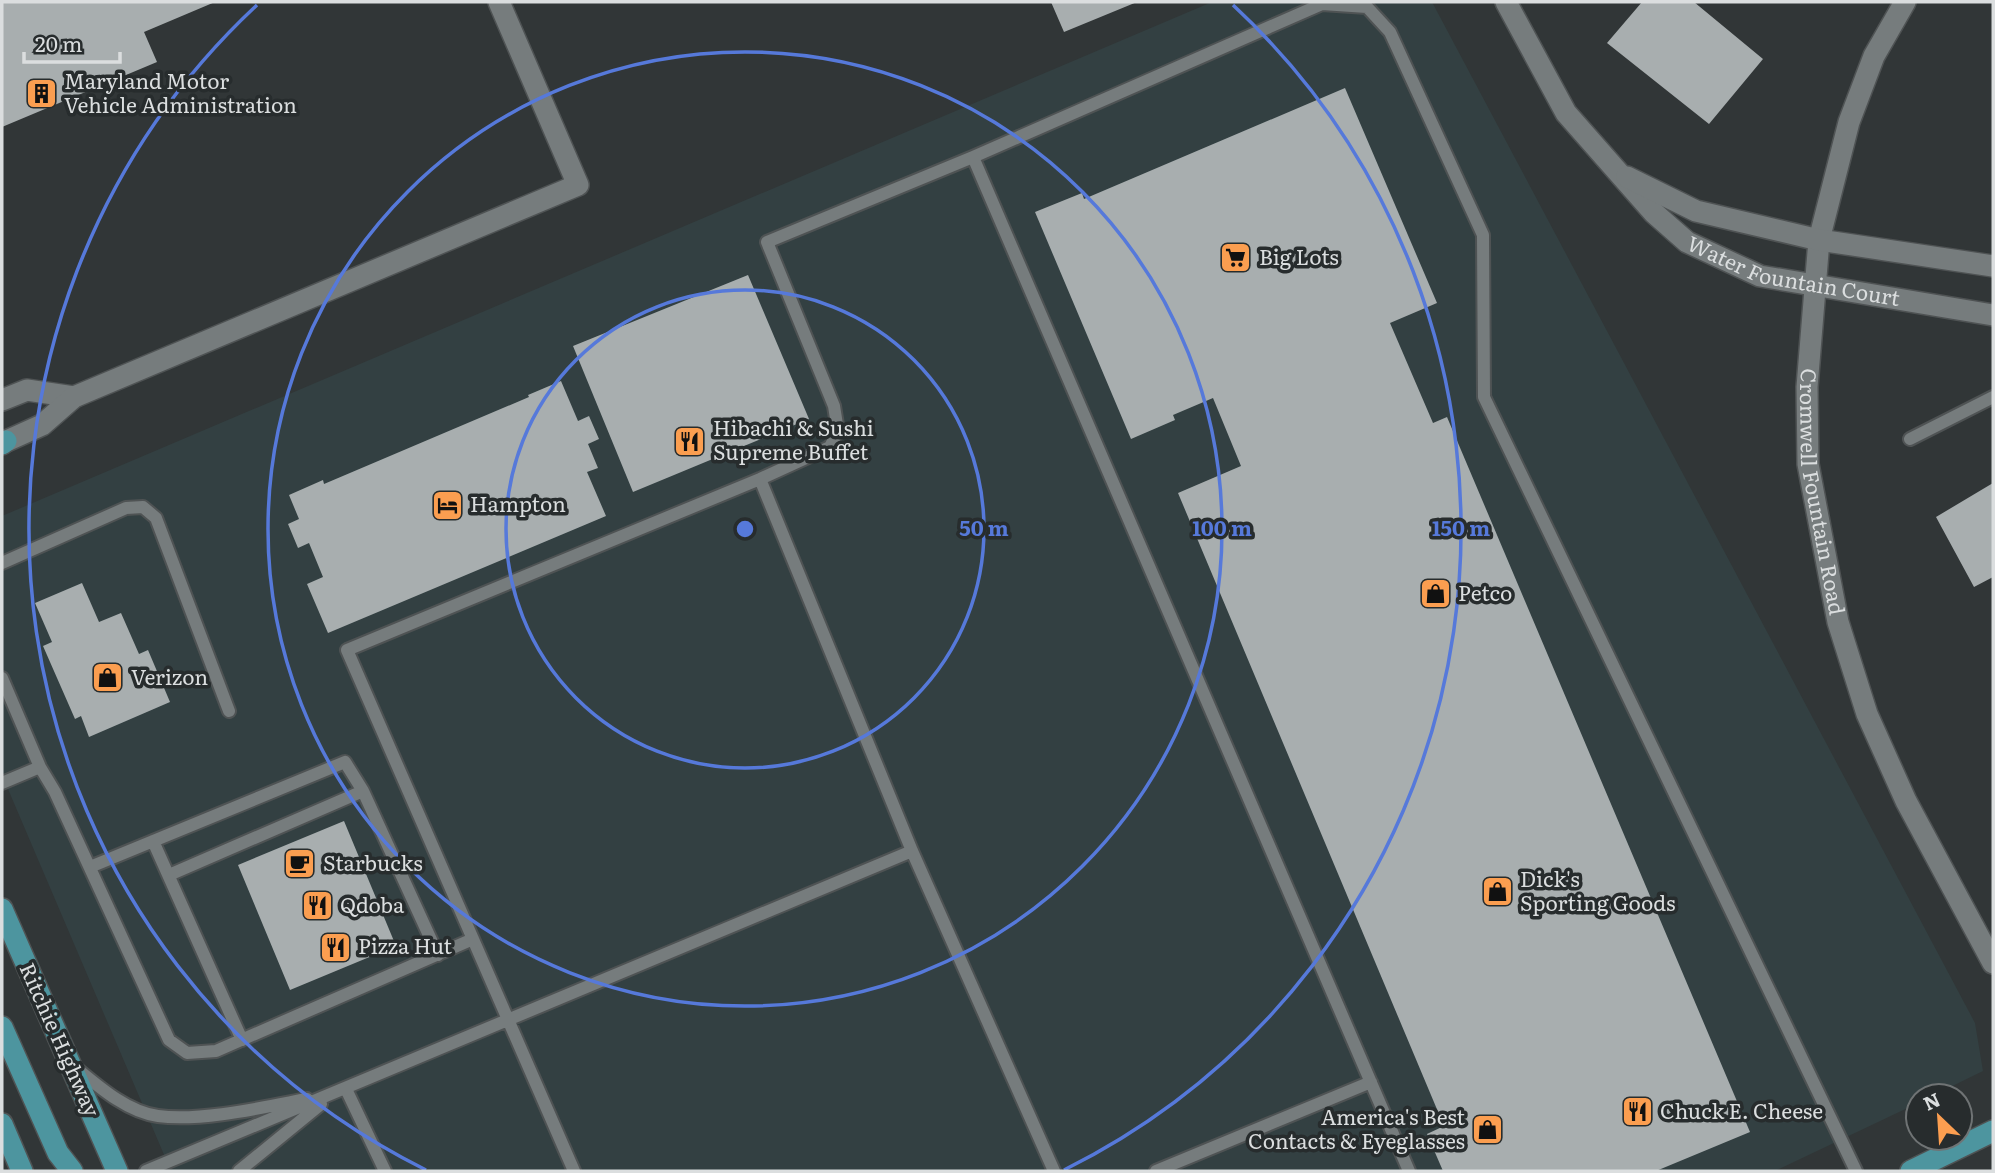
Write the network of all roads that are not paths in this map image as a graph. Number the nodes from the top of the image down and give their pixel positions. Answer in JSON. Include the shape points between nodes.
{"nodes":[{"id":1,"x":499,"y":2,"type":"edge"},
{"id":2,"x":1506,"y":2,"type":"edge"},
{"id":3,"x":1905,"y":2,"type":"edge"},
{"id":4,"x":973,"y":157,"type":"junction"},
{"id":5,"x":1620,"y":173,"type":"junction"},
{"id":6,"x":1819,"y":240,"type":"junction"},
{"id":7,"x":1993,"y":266,"type":"edge"},
{"id":8,"x":1816,"y":285,"type":"junction"},
{"id":9,"x":1993,"y":315,"type":"edge"},
{"id":10,"x":74,"y":397,"type":"junction"},
{"id":11,"x":1993,"y":397,"type":"edge"},
{"id":12,"x":2,"y":400,"type":"edge"},
{"id":13,"x":1910,"y":439,"type":"dead end"},
{"id":14,"x":3,"y":442,"type":"edge"},
{"id":15,"x":760,"y":479,"type":"junction"},
{"id":16,"x":2,"y":563,"type":"edge"},
{"id":17,"x":2,"y":678,"type":"edge"},
{"id":18,"x":229,"y":711,"type":"dead end"},
{"id":19,"x":40,"y":767,"type":"junction"},
{"id":20,"x":2,"y":783,"type":"edge"},
{"id":21,"x":363,"y":792,"type":"junction"},
{"id":22,"x":153,"y":841,"type":"junction"},
{"id":23,"x":912,"y":851,"type":"junction"},
{"id":24,"x":90,"y":867,"type":"junction"},
{"id":25,"x":169,"y":875,"type":"junction"},
{"id":26,"x":2,"y":909,"type":"edge"},
{"id":27,"x":473,"y":939,"type":"junction"},
{"id":28,"x":438,"y":955,"type":"junction"},
{"id":29,"x":1993,"y":963,"type":"edge"},
{"id":30,"x":510,"y":1021,"type":"junction"},
{"id":31,"x":2,"y":1027,"type":"edge"},
{"id":32,"x":242,"y":1040,"type":"junction"},
{"id":33,"x":69,"y":1062,"type":"junction"},
{"id":34,"x":1371,"y":1082,"type":"junction"},
{"id":35,"x":346,"y":1089,"type":"junction"},
{"id":36,"x":332,"y":1095,"type":"junction"},
{"id":37,"x":2,"y":1124,"type":"edge"},
{"id":38,"x":1993,"y":1131,"type":"edge"},
{"id":39,"x":22,"y":1171,"type":"edge"},
{"id":40,"x":72,"y":1171,"type":"edge"},
{"id":41,"x":117,"y":1171,"type":"edge"},
{"id":42,"x":146,"y":1171,"type":"edge"},
{"id":43,"x":239,"y":1171,"type":"edge"},
{"id":44,"x":385,"y":1171,"type":"edge"},
{"id":45,"x":574,"y":1171,"type":"edge"},
{"id":46,"x":1054,"y":1171,"type":"edge"},
{"id":47,"x":1156,"y":1171,"type":"edge"},
{"id":48,"x":1409,"y":1171,"type":"edge"},
{"id":49,"x":1856,"y":1171,"type":"edge"},
{"id":50,"x":1911,"y":1171,"type":"edge"}],
"edges":[{"from":1,"to":10,"type":"street","via":[[578,185]]},
{"from":2,"to":5,"type":"street","name":"Water Fountain Court","via":[[1566,113]]},
{"from":3,"to":6,"type":"street","name":"Cromwell Fountain Road","via":[[1874,56],[1849,122]]},
{"from":4,"to":15,"type":"lane","via":[[767,242],[834,406],[838,431],[830,447]]},
{"from":4,"to":34,"type":"lane"},
{"from":4,"to":49,"type":"lane","via":[[1322,4],[1367,7],[1390,32],[1483,234],[1484,397]]},
{"from":5,"to":6,"type":"street","name":"Water Fountain Court","via":[[1696,211]]},
{"from":5,"to":8,"type":"street","name":"Water Fountain Court","via":[[1687,242],[1760,276]]},
{"from":6,"to":7,"type":"street","name":"Water Fountain Court"},
{"from":6,"to":8,"type":"street","name":"Cromwell Fountain Road"},
{"from":8,"to":9,"type":"street","name":"Water Fountain Court"},
{"from":8,"to":29,"type":"street","name":"Cromwell Fountain Road","via":[[1807,387],[1808,464],[1838,622],[1867,714],[1900,788]]},
{"from":10,"to":12,"type":"street","via":[[27,390]]},
{"from":10,"to":14,"type":"street","via":[[42,425]]},
{"from":11,"to":13,"type":"lane"},
{"from":15,"to":23,"type":"lane"},
{"from":15,"to":27,"type":"lane","via":[[347,650]]},
{"from":16,"to":18,"type":"lane","via":[[126,509],[143,507],[156,518]]},
{"from":17,"to":19,"type":"lane"},
{"from":19,"to":20,"type":"lane"},
{"from":19,"to":24,"type":"lane"},
{"from":21,"to":22,"type":"lane","via":[[345,762]]},
{"from":21,"to":25,"type":"lane"},
{"from":21,"to":28,"type":"lane"},
{"from":22,"to":24,"type":"lane"},
{"from":22,"to":25,"type":"lane"},
{"from":23,"to":30,"type":"lane"},
{"from":23,"to":46,"type":"lane"},
{"from":24,"to":32,"type":"lane","via":[[169,1040],[187,1053],[216,1051]]},
{"from":25,"to":32,"type":"lane"},
{"from":26,"to":33,"type":"main road","name":"Ritchie Highway"},
{"from":27,"to":28,"type":"lane"},
{"from":27,"to":30,"type":"lane"},
{"from":28,"to":32,"type":"lane"},
{"from":30,"to":35,"type":"lane"},
{"from":30,"to":45,"type":"lane"},
{"from":31,"to":40,"type":"main road","via":[[58,1153]]},
{"from":33,"to":36,"type":"lane","via":[[111,1096],[156,1116],[246,1110]]},
{"from":33,"to":41,"type":"main road","name":"Ritchie Highway"},
{"from":34,"to":47,"type":"lane"},
{"from":34,"to":48,"type":"lane"},
{"from":35,"to":36,"type":"lane"},
{"from":35,"to":44,"type":"lane"},
{"from":36,"to":42,"type":"lane"},
{"from":36,"to":43,"type":"lane"},
{"from":37,"to":39,"type":"main road"},
{"from":38,"to":50,"type":"main road"}]}
